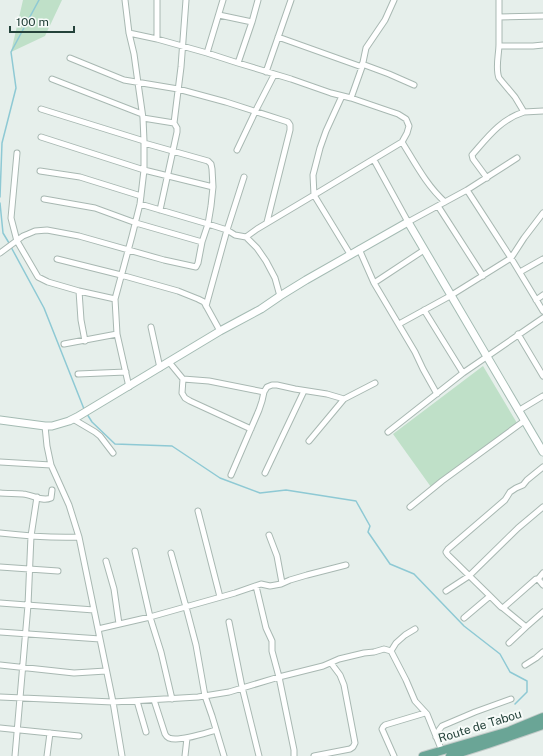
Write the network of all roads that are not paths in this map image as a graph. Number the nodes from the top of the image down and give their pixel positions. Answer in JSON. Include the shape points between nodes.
{"nodes":[{"id":1,"x":125,"y":0,"type":"edge"},
{"id":2,"x":157,"y":0,"type":"edge"},
{"id":3,"x":186,"y":0,"type":"edge"},
{"id":4,"x":224,"y":0,"type":"edge"},
{"id":5,"x":258,"y":0,"type":"edge"},
{"id":6,"x":291,"y":0,"type":"edge"},
{"id":7,"x":394,"y":0,"type":"edge"},
{"id":8,"x":498,"y":0,"type":"edge"},
{"id":9,"x":219,"y":15,"type":"junction"},
{"id":10,"x":543,"y":16,"type":"edge"},
{"id":11,"x":498,"y":17,"type":"junction"},
{"id":12,"x":252,"y":22,"type":"junction"},
{"id":13,"x":129,"y":33,"type":"junction"},
{"id":14,"x":278,"y":37,"type":"junction"},
{"id":15,"x":157,"y":38,"type":"junction"},
{"id":16,"x":543,"y":45,"type":"edge"},
{"id":17,"x":183,"y":46,"type":"junction"},
{"id":18,"x":499,"y":46,"type":"junction"},
{"id":19,"x":207,"y":53,"type":"junction"},
{"id":20,"x":70,"y":58,"type":"dead end"},
{"id":21,"x":238,"y":64,"type":"junction"},
{"id":22,"x":362,"y":65,"type":"junction"},
{"id":23,"x":266,"y":72,"type":"junction"},
{"id":24,"x":274,"y":75,"type":"junction"},
{"id":25,"x":52,"y":79,"type":"dead end"},
{"id":26,"x":138,"y":83,"type":"junction"},
{"id":27,"x":414,"y":85,"type":"dead end"},
{"id":28,"x":178,"y":89,"type":"junction"},
{"id":29,"x":342,"y":96,"type":"junction"},
{"id":30,"x":351,"y":98,"type":"junction"},
{"id":31,"x":41,"y":109,"type":"dead end"},
{"id":32,"x":543,"y":111,"type":"edge"},
{"id":33,"x":255,"y":112,"type":"junction"},
{"id":34,"x":524,"y":112,"type":"junction"},
{"id":35,"x":143,"y":116,"type":"junction"},
{"id":36,"x":174,"y":123,"type":"junction"},
{"id":37,"x":40,"y":137,"type":"dead end"},
{"id":38,"x":144,"y":142,"type":"junction"},
{"id":39,"x":402,"y":142,"type":"junction"},
{"id":40,"x":237,"y":150,"type":"dead end"},
{"id":41,"x":173,"y":151,"type":"junction"},
{"id":42,"x":17,"y":153,"type":"dead end"},
{"id":43,"x":517,"y":158,"type":"dead end"},
{"id":44,"x":374,"y":160,"type":"junction"},
{"id":45,"x":144,"y":170,"type":"junction"},
{"id":46,"x":40,"y":171,"type":"dead end"},
{"id":47,"x":167,"y":175,"type":"junction"},
{"id":48,"x":244,"y":177,"type":"dead end"},
{"id":49,"x":487,"y":178,"type":"junction"},
{"id":50,"x":213,"y":187,"type":"junction"},
{"id":51,"x":467,"y":190,"type":"junction"},
{"id":52,"x":141,"y":196,"type":"junction"},
{"id":53,"x":314,"y":196,"type":"junction"},
{"id":54,"x":44,"y":199,"type":"dead end"},
{"id":55,"x":445,"y":202,"type":"junction"},
{"id":56,"x":140,"y":204,"type":"junction"},
{"id":57,"x":438,"y":206,"type":"junction"},
{"id":58,"x":160,"y":210,"type":"junction"},
{"id":59,"x":543,"y":213,"type":"edge"},
{"id":60,"x":267,"y":222,"type":"junction"},
{"id":61,"x":408,"y":222,"type":"junction"},
{"id":62,"x":136,"y":223,"type":"junction"},
{"id":63,"x":208,"y":224,"type":"junction"},
{"id":64,"x":227,"y":230,"type":"junction"},
{"id":65,"x":246,"y":237,"type":"junction"},
{"id":66,"x":17,"y":241,"type":"junction"},
{"id":67,"x":202,"y":242,"type":"junction"},
{"id":68,"x":359,"y":249,"type":"junction"},
{"id":69,"x":128,"y":250,"type":"junction"},
{"id":70,"x":424,"y":250,"type":"junction"},
{"id":71,"x":0,"y":253,"type":"edge"},
{"id":72,"x":350,"y":254,"type":"junction"},
{"id":73,"x":512,"y":258,"type":"junction"},
{"id":74,"x":57,"y":259,"type":"dead end"},
{"id":75,"x":543,"y":259,"type":"edge"},
{"id":76,"x":520,"y":272,"type":"junction"},
{"id":77,"x":121,"y":275,"type":"junction"},
{"id":78,"x":483,"y":276,"type":"junction"},
{"id":79,"x":374,"y":283,"type":"junction"},
{"id":80,"x":79,"y":291,"type":"junction"},
{"id":81,"x":543,"y":295,"type":"edge"},
{"id":82,"x":280,"y":296,"type":"junction"},
{"id":83,"x":450,"y":296,"type":"junction"},
{"id":84,"x":115,"y":299,"type":"junction"},
{"id":85,"x":536,"y":300,"type":"junction"},
{"id":86,"x":206,"y":306,"type":"junction"},
{"id":87,"x":424,"y":310,"type":"junction"},
{"id":88,"x":543,"y":311,"type":"edge"},
{"id":89,"x":543,"y":318,"type":"edge"},
{"id":90,"x":399,"y":324,"type":"junction"},
{"id":91,"x":151,"y":327,"type":"dead end"},
{"id":92,"x":220,"y":331,"type":"junction"},
{"id":93,"x":117,"y":334,"type":"junction"},
{"id":94,"x":518,"y":334,"type":"junction"},
{"id":95,"x":85,"y":341,"type":"junction"},
{"id":96,"x":64,"y":344,"type":"dead end"},
{"id":97,"x":487,"y":356,"type":"junction"},
{"id":98,"x":169,"y":362,"type":"junction"},
{"id":99,"x":160,"y":368,"type":"junction"},
{"id":100,"x":126,"y":372,"type":"junction"},
{"id":101,"x":78,"y":374,"type":"dead end"},
{"id":102,"x":463,"y":374,"type":"junction"},
{"id":103,"x":543,"y":376,"type":"edge"},
{"id":104,"x":183,"y":379,"type":"junction"},
{"id":105,"x":375,"y":383,"type":"dead end"},
{"id":106,"x":129,"y":386,"type":"junction"},
{"id":107,"x":304,"y":391,"type":"junction"},
{"id":108,"x":264,"y":392,"type":"junction"},
{"id":109,"x":437,"y":394,"type":"junction"},
{"id":110,"x":543,"y":396,"type":"edge"},
{"id":111,"x":344,"y":398,"type":"junction"},
{"id":112,"x":518,"y":411,"type":"junction"},
{"id":113,"x":73,"y":419,"type":"junction"},
{"id":114,"x":0,"y":420,"type":"edge"},
{"id":115,"x":524,"y":421,"type":"junction"},
{"id":116,"x":45,"y":426,"type":"junction"},
{"id":117,"x":251,"y":429,"type":"junction"},
{"id":118,"x":388,"y":432,"type":"dead end"},
{"id":119,"x":309,"y":441,"type":"dead end"},
{"id":120,"x":542,"y":447,"type":"edge"},
{"id":121,"x":113,"y":453,"type":"dead end"},
{"id":122,"x":0,"y":462,"type":"edge"},
{"id":123,"x":51,"y":464,"type":"junction"},
{"id":124,"x":543,"y":467,"type":"edge"},
{"id":125,"x":265,"y":473,"type":"dead end"},
{"id":126,"x":231,"y":475,"type":"dead end"},
{"id":127,"x":52,"y":490,"type":"dead end"},
{"id":128,"x":0,"y":493,"type":"edge"},
{"id":129,"x":37,"y":497,"type":"junction"},
{"id":130,"x":410,"y":507,"type":"dead end"},
{"id":131,"x":543,"y":507,"type":"edge"},
{"id":132,"x":198,"y":511,"type":"dead end"},
{"id":133,"x":0,"y":533,"type":"edge"},
{"id":134,"x":31,"y":536,"type":"junction"},
{"id":135,"x":269,"y":536,"type":"dead end"},
{"id":136,"x":79,"y":537,"type":"junction"},
{"id":137,"x":135,"y":551,"type":"dead end"},
{"id":138,"x":171,"y":553,"type":"dead end"},
{"id":139,"x":106,"y":561,"type":"dead end"},
{"id":140,"x":346,"y":565,"type":"dead end"},
{"id":141,"x":0,"y":567,"type":"edge"},
{"id":142,"x":30,"y":570,"type":"junction"},
{"id":143,"x":58,"y":571,"type":"dead end"},
{"id":144,"x":543,"y":573,"type":"edge"},
{"id":145,"x":469,"y":576,"type":"junction"},
{"id":146,"x":538,"y":579,"type":"junction"},
{"id":147,"x":282,"y":583,"type":"junction"},
{"id":148,"x":543,"y":585,"type":"edge"},
{"id":149,"x":256,"y":586,"type":"junction"},
{"id":150,"x":446,"y":591,"type":"dead end"},
{"id":151,"x":490,"y":596,"type":"junction"},
{"id":152,"x":220,"y":597,"type":"junction"},
{"id":153,"x":0,"y":603,"type":"edge"},
{"id":154,"x":28,"y":605,"type":"junction"},
{"id":155,"x":186,"y":607,"type":"junction"},
{"id":156,"x":503,"y":608,"type":"junction"},
{"id":157,"x":94,"y":610,"type":"junction"},
{"id":158,"x":543,"y":612,"type":"edge"},
{"id":159,"x":150,"y":617,"type":"junction"},
{"id":160,"x":464,"y":618,"type":"dead end"},
{"id":161,"x":229,"y":622,"type":"dead end"},
{"id":162,"x":119,"y":624,"type":"junction"},
{"id":163,"x":526,"y":627,"type":"junction"},
{"id":164,"x":98,"y":629,"type":"junction"},
{"id":165,"x":415,"y":629,"type":"dead end"},
{"id":166,"x":0,"y":632,"type":"edge"},
{"id":167,"x":25,"y":634,"type":"junction"},
{"id":168,"x":100,"y":639,"type":"junction"},
{"id":169,"x":509,"y":643,"type":"dead end"},
{"id":170,"x":391,"y":651,"type":"junction"},
{"id":171,"x":543,"y":652,"type":"edge"},
{"id":172,"x":331,"y":663,"type":"junction"},
{"id":173,"x":0,"y":665,"type":"edge"},
{"id":174,"x":525,"y":665,"type":"dead end"},
{"id":175,"x":22,"y":667,"type":"junction"},
{"id":176,"x":106,"y":671,"type":"junction"},
{"id":177,"x":279,"y":677,"type":"junction"},
{"id":178,"x":242,"y":687,"type":"junction"},
{"id":179,"x":206,"y":696,"type":"junction"},
{"id":180,"x":0,"y":697,"type":"edge"},
{"id":181,"x":20,"y":698,"type":"junction"},
{"id":182,"x":172,"y":699,"type":"junction"},
{"id":183,"x":511,"y":699,"type":"dead end"},
{"id":184,"x":137,"y":700,"type":"junction"},
{"id":185,"x":154,"y":700,"type":"junction"},
{"id":186,"x":113,"y":702,"type":"junction"},
{"id":187,"x":425,"y":713,"type":"junction"},
{"id":188,"x":543,"y":717,"type":"edge"},
{"id":189,"x":543,"y":725,"type":"edge"},
{"id":190,"x":0,"y":728,"type":"edge"},
{"id":191,"x":17,"y":729,"type":"junction"},
{"id":192,"x":216,"y":730,"type":"junction"},
{"id":193,"x":50,"y":732,"type":"junction"},
{"id":194,"x":146,"y":732,"type":"dead end"},
{"id":195,"x":80,"y":736,"type":"dead end"},
{"id":196,"x":436,"y":737,"type":"junction"},
{"id":197,"x":187,"y":738,"type":"junction"},
{"id":198,"x":471,"y":749,"type":"edge"},
{"id":199,"x":442,"y":751,"type":"junction"},
{"id":200,"x":15,"y":756,"type":"edge"},
{"id":201,"x":48,"y":756,"type":"edge"},
{"id":202,"x":122,"y":756,"type":"edge"},
{"id":203,"x":185,"y":756,"type":"edge"},
{"id":204,"x":224,"y":756,"type":"edge"},
{"id":205,"x":260,"y":756,"type":"edge"},
{"id":206,"x":294,"y":756,"type":"edge"},
{"id":207,"x":314,"y":756,"type":"edge"},
{"id":208,"x":394,"y":756,"type":"edge"},
{"id":209,"x":423,"y":756,"type":"edge"},
{"id":210,"x":450,"y":756,"type":"edge"}],
"edges":[{"from":1,"to":13,"type":"street"},
{"from":2,"to":15,"type":"street"},
{"from":3,"to":17,"type":"street"},
{"from":4,"to":9,"type":"street"},
{"from":5,"to":12,"type":"street"},
{"from":6,"to":14,"type":"street"},
{"from":7,"to":22,"type":"street","via":[[385,20],[366,48]]},
{"from":8,"to":11,"type":"street"},
{"from":9,"to":12,"type":"street"},
{"from":9,"to":19,"type":"street"},
{"from":10,"to":11,"type":"street"},
{"from":11,"to":18,"type":"street"},
{"from":12,"to":21,"type":"street"},
{"from":13,"to":15,"type":"street"},
{"from":13,"to":26,"type":"street"},
{"from":14,"to":22,"type":"street"},
{"from":14,"to":23,"type":"street"},
{"from":15,"to":17,"type":"street"},
{"from":16,"to":18,"type":"street"},
{"from":17,"to":19,"type":"street"},
{"from":17,"to":28,"type":"street"},
{"from":18,"to":34,"type":"street","via":[[499,78]]},
{"from":19,"to":21,"type":"street"},
{"from":20,"to":26,"type":"street","via":[[124,80]]},
{"from":21,"to":23,"type":"street"},
{"from":22,"to":27,"type":"street"},
{"from":22,"to":30,"type":"street"},
{"from":23,"to":24,"type":"street"},
{"from":24,"to":29,"type":"street"},
{"from":24,"to":33,"type":"street"},
{"from":25,"to":35,"type":"street"},
{"from":26,"to":28,"type":"street"},
{"from":26,"to":35,"type":"street"},
{"from":28,"to":33,"type":"street"},
{"from":28,"to":36,"type":"street"},
{"from":29,"to":30,"type":"street"},
{"from":29,"to":53,"type":"street","via":[[320,148],[313,175]]},
{"from":30,"to":39,"type":"street","via":[[389,110],[406,120],[407,133]]},
{"from":31,"to":38,"type":"street"},
{"from":32,"to":34,"type":"street"},
{"from":33,"to":40,"type":"street"},
{"from":33,"to":60,"type":"street","via":[[288,122],[291,128]]},
{"from":34,"to":49,"type":"street","via":[[501,124],[472,155]]},
{"from":35,"to":36,"type":"street"},
{"from":35,"to":38,"type":"street"},
{"from":36,"to":41,"type":"street","via":[[177,132]]},
{"from":37,"to":45,"type":"street"},
{"from":38,"to":41,"type":"street"},
{"from":38,"to":45,"type":"street"},
{"from":39,"to":44,"type":"street"},
{"from":39,"to":55,"type":"street","via":[[427,182]]},
{"from":41,"to":47,"type":"street"},
{"from":41,"to":50,"type":"street","via":[[208,161],[212,169]]},
{"from":42,"to":66,"type":"street","via":[[11,218]]},
{"from":43,"to":49,"type":"street"},
{"from":44,"to":53,"type":"street"},
{"from":44,"to":61,"type":"street"},
{"from":45,"to":47,"type":"street"},
{"from":45,"to":52,"type":"street"},
{"from":46,"to":52,"type":"street","via":[[80,177]]},
{"from":47,"to":50,"type":"street"},
{"from":47,"to":58,"type":"street"},
{"from":48,"to":64,"type":"street"},
{"from":49,"to":51,"type":"street"},
{"from":50,"to":63,"type":"street"},
{"from":51,"to":55,"type":"street"},
{"from":51,"to":73,"type":"street"},
{"from":52,"to":56,"type":"street"},
{"from":53,"to":60,"type":"street"},
{"from":53,"to":72,"type":"street"},
{"from":54,"to":62,"type":"street","via":[[95,208]]},
{"from":55,"to":57,"type":"street"},
{"from":56,"to":58,"type":"street"},
{"from":56,"to":62,"type":"street"},
{"from":57,"to":61,"type":"street"},
{"from":57,"to":78,"type":"street"},
{"from":58,"to":63,"type":"street"},
{"from":59,"to":73,"type":"street"},
{"from":60,"to":65,"type":"street"},
{"from":61,"to":68,"type":"street"},
{"from":61,"to":70,"type":"street"},
{"from":62,"to":67,"type":"street"},
{"from":62,"to":69,"type":"street"},
{"from":63,"to":64,"type":"street"},
{"from":63,"to":67,"type":"street"},
{"from":64,"to":65,"type":"street"},
{"from":64,"to":86,"type":"street"},
{"from":65,"to":82,"type":"street","via":[[266,261],[275,278]]},
{"from":66,"to":69,"type":"street","via":[[35,231],[52,230]]},
{"from":66,"to":71,"type":"street"},
{"from":66,"to":80,"type":"street","via":[[38,276],[48,282]]},
{"from":67,"to":69,"type":"street","via":[[197,266],[194,267]]},
{"from":68,"to":72,"type":"street"},
{"from":68,"to":79,"type":"street"},
{"from":69,"to":77,"type":"street"},
{"from":70,"to":79,"type":"street"},
{"from":70,"to":83,"type":"street"},
{"from":72,"to":82,"type":"street"},
{"from":73,"to":76,"type":"street"},
{"from":73,"to":78,"type":"street"},
{"from":74,"to":77,"type":"street"},
{"from":75,"to":76,"type":"street"},
{"from":76,"to":85,"type":"street"},
{"from":77,"to":84,"type":"street"},
{"from":77,"to":86,"type":"street","via":[[178,291],[204,302]]},
{"from":78,"to":83,"type":"street"},
{"from":79,"to":90,"type":"street"},
{"from":80,"to":84,"type":"street"},
{"from":80,"to":95,"type":"street"},
{"from":81,"to":85,"type":"street"},
{"from":82,"to":92,"type":"street"},
{"from":83,"to":87,"type":"street"},
{"from":83,"to":97,"type":"street"},
{"from":84,"to":93,"type":"street"},
{"from":85,"to":88,"type":"street"},
{"from":86,"to":92,"type":"street"},
{"from":87,"to":90,"type":"street"},
{"from":87,"to":102,"type":"street"},
{"from":89,"to":94,"type":"street"},
{"from":90,"to":109,"type":"street"},
{"from":91,"to":99,"type":"street"},
{"from":92,"to":98,"type":"street"},
{"from":93,"to":95,"type":"street"},
{"from":93,"to":100,"type":"street"},
{"from":94,"to":97,"type":"street"},
{"from":94,"to":103,"type":"street"},
{"from":95,"to":96,"type":"street"},
{"from":97,"to":102,"type":"street"},
{"from":97,"to":112,"type":"street"},
{"from":98,"to":99,"type":"street"},
{"from":98,"to":104,"type":"street"},
{"from":99,"to":106,"type":"street"},
{"from":100,"to":101,"type":"street"},
{"from":100,"to":106,"type":"street"},
{"from":102,"to":109,"type":"street"},
{"from":104,"to":108,"type":"street","via":[[209,381]]},
{"from":104,"to":117,"type":"street","via":[[182,393],[185,398]]},
{"from":105,"to":111,"type":"street"},
{"from":106,"to":113,"type":"street"},
{"from":107,"to":108,"type":"street","via":[[272,385]]},
{"from":107,"to":111,"type":"street"},
{"from":107,"to":125,"type":"street"},
{"from":108,"to":117,"type":"street"},
{"from":109,"to":118,"type":"street"},
{"from":110,"to":112,"type":"street"},
{"from":111,"to":119,"type":"street"},
{"from":112,"to":115,"type":"street"},
{"from":113,"to":116,"type":"street"},
{"from":113,"to":121,"type":"street","via":[[100,436]]},
{"from":114,"to":116,"type":"street"},
{"from":115,"to":120,"type":"street"},
{"from":115,"to":130,"type":"street"},
{"from":116,"to":123,"type":"street"},
{"from":117,"to":126,"type":"street"},
{"from":122,"to":123,"type":"street"},
{"from":123,"to":136,"type":"street","via":[[69,505]]},
{"from":124,"to":145,"type":"street","via":[[510,492],[506,500],[448,549],[448,555]]},
{"from":127,"to":129,"type":"street","via":[[50,499],[43,500]]},
{"from":128,"to":129,"type":"street"},
{"from":129,"to":134,"type":"street"},
{"from":131,"to":145,"type":"street"},
{"from":132,"to":152,"type":"street"},
{"from":133,"to":134,"type":"street"},
{"from":134,"to":136,"type":"street"},
{"from":134,"to":142,"type":"street"},
{"from":135,"to":147,"type":"street","via":[[278,556]]},
{"from":136,"to":157,"type":"street"},
{"from":137,"to":159,"type":"street"},
{"from":138,"to":155,"type":"street"},
{"from":139,"to":162,"type":"street","via":[[114,589]]},
{"from":140,"to":147,"type":"street"},
{"from":141,"to":142,"type":"street"},
{"from":142,"to":143,"type":"street"},
{"from":142,"to":154,"type":"street"},
{"from":144,"to":146,"type":"street"},
{"from":145,"to":150,"type":"street"},
{"from":145,"to":151,"type":"street"},
{"from":146,"to":148,"type":"street"},
{"from":146,"to":156,"type":"street"},
{"from":147,"to":149,"type":"street"},
{"from":149,"to":152,"type":"street"},
{"from":149,"to":177,"type":"street","via":[[266,628],[272,641]]},
{"from":151,"to":156,"type":"street"},
{"from":151,"to":160,"type":"street"},
{"from":152,"to":155,"type":"street"},
{"from":153,"to":154,"type":"street"},
{"from":154,"to":157,"type":"street"},
{"from":154,"to":167,"type":"street"},
{"from":155,"to":159,"type":"street"},
{"from":155,"to":179,"type":"street"},
{"from":156,"to":163,"type":"street"},
{"from":157,"to":164,"type":"street"},
{"from":158,"to":163,"type":"street"},
{"from":159,"to":162,"type":"street"},
{"from":159,"to":182,"type":"street"},
{"from":161,"to":178,"type":"street"},
{"from":162,"to":164,"type":"street"},
{"from":163,"to":169,"type":"street"},
{"from":164,"to":168,"type":"street"},
{"from":165,"to":170,"type":"street","via":[[396,643]]},
{"from":166,"to":167,"type":"street"},
{"from":167,"to":168,"type":"street"},
{"from":167,"to":175,"type":"street"},
{"from":168,"to":176,"type":"street"},
{"from":170,"to":172,"type":"street","via":[[384,649]]},
{"from":170,"to":187,"type":"street","via":[[415,701]]},
{"from":171,"to":174,"type":"street"},
{"from":172,"to":177,"type":"street"},
{"from":172,"to":207,"type":"street","via":[[344,685],[355,743],[350,749]]},
{"from":173,"to":175,"type":"street"},
{"from":175,"to":176,"type":"street","via":[[74,673]]},
{"from":175,"to":181,"type":"street"},
{"from":176,"to":186,"type":"street"},
{"from":177,"to":178,"type":"street"},
{"from":177,"to":206,"type":"street"},
{"from":178,"to":179,"type":"street"},
{"from":178,"to":205,"type":"street"},
{"from":179,"to":182,"type":"street"},
{"from":179,"to":192,"type":"street"},
{"from":180,"to":181,"type":"street"},
{"from":181,"to":186,"type":"street"},
{"from":181,"to":191,"type":"street"},
{"from":182,"to":185,"type":"street"},
{"from":183,"to":196,"type":"street","via":[[442,726]]},
{"from":184,"to":185,"type":"street"},
{"from":184,"to":186,"type":"street"},
{"from":184,"to":194,"type":"street"},
{"from":185,"to":197,"type":"street","via":[[167,737]]},
{"from":186,"to":202,"type":"street"},
{"from":187,"to":196,"type":"street"},
{"from":187,"to":208,"type":"street","via":[[383,727]]},
{"from":188,"to":198,"type":"main road","name":"Route de Tabou"},
{"from":189,"to":198,"type":"main road","name":"Route de Tabou"},
{"from":190,"to":191,"type":"street"},
{"from":191,"to":193,"type":"street"},
{"from":191,"to":200,"type":"street"},
{"from":192,"to":197,"type":"street"},
{"from":192,"to":204,"type":"street"},
{"from":193,"to":195,"type":"street"},
{"from":193,"to":201,"type":"street"},
{"from":196,"to":199,"type":"street"},
{"from":197,"to":203,"type":"street"},
{"from":198,"to":199,"type":"main road","name":"Route de Tabou"},
{"from":198,"to":210,"type":"main road","name":"Route de Tabou"},
{"from":199,"to":209,"type":"main road","name":"Route de Tabou"}]}
